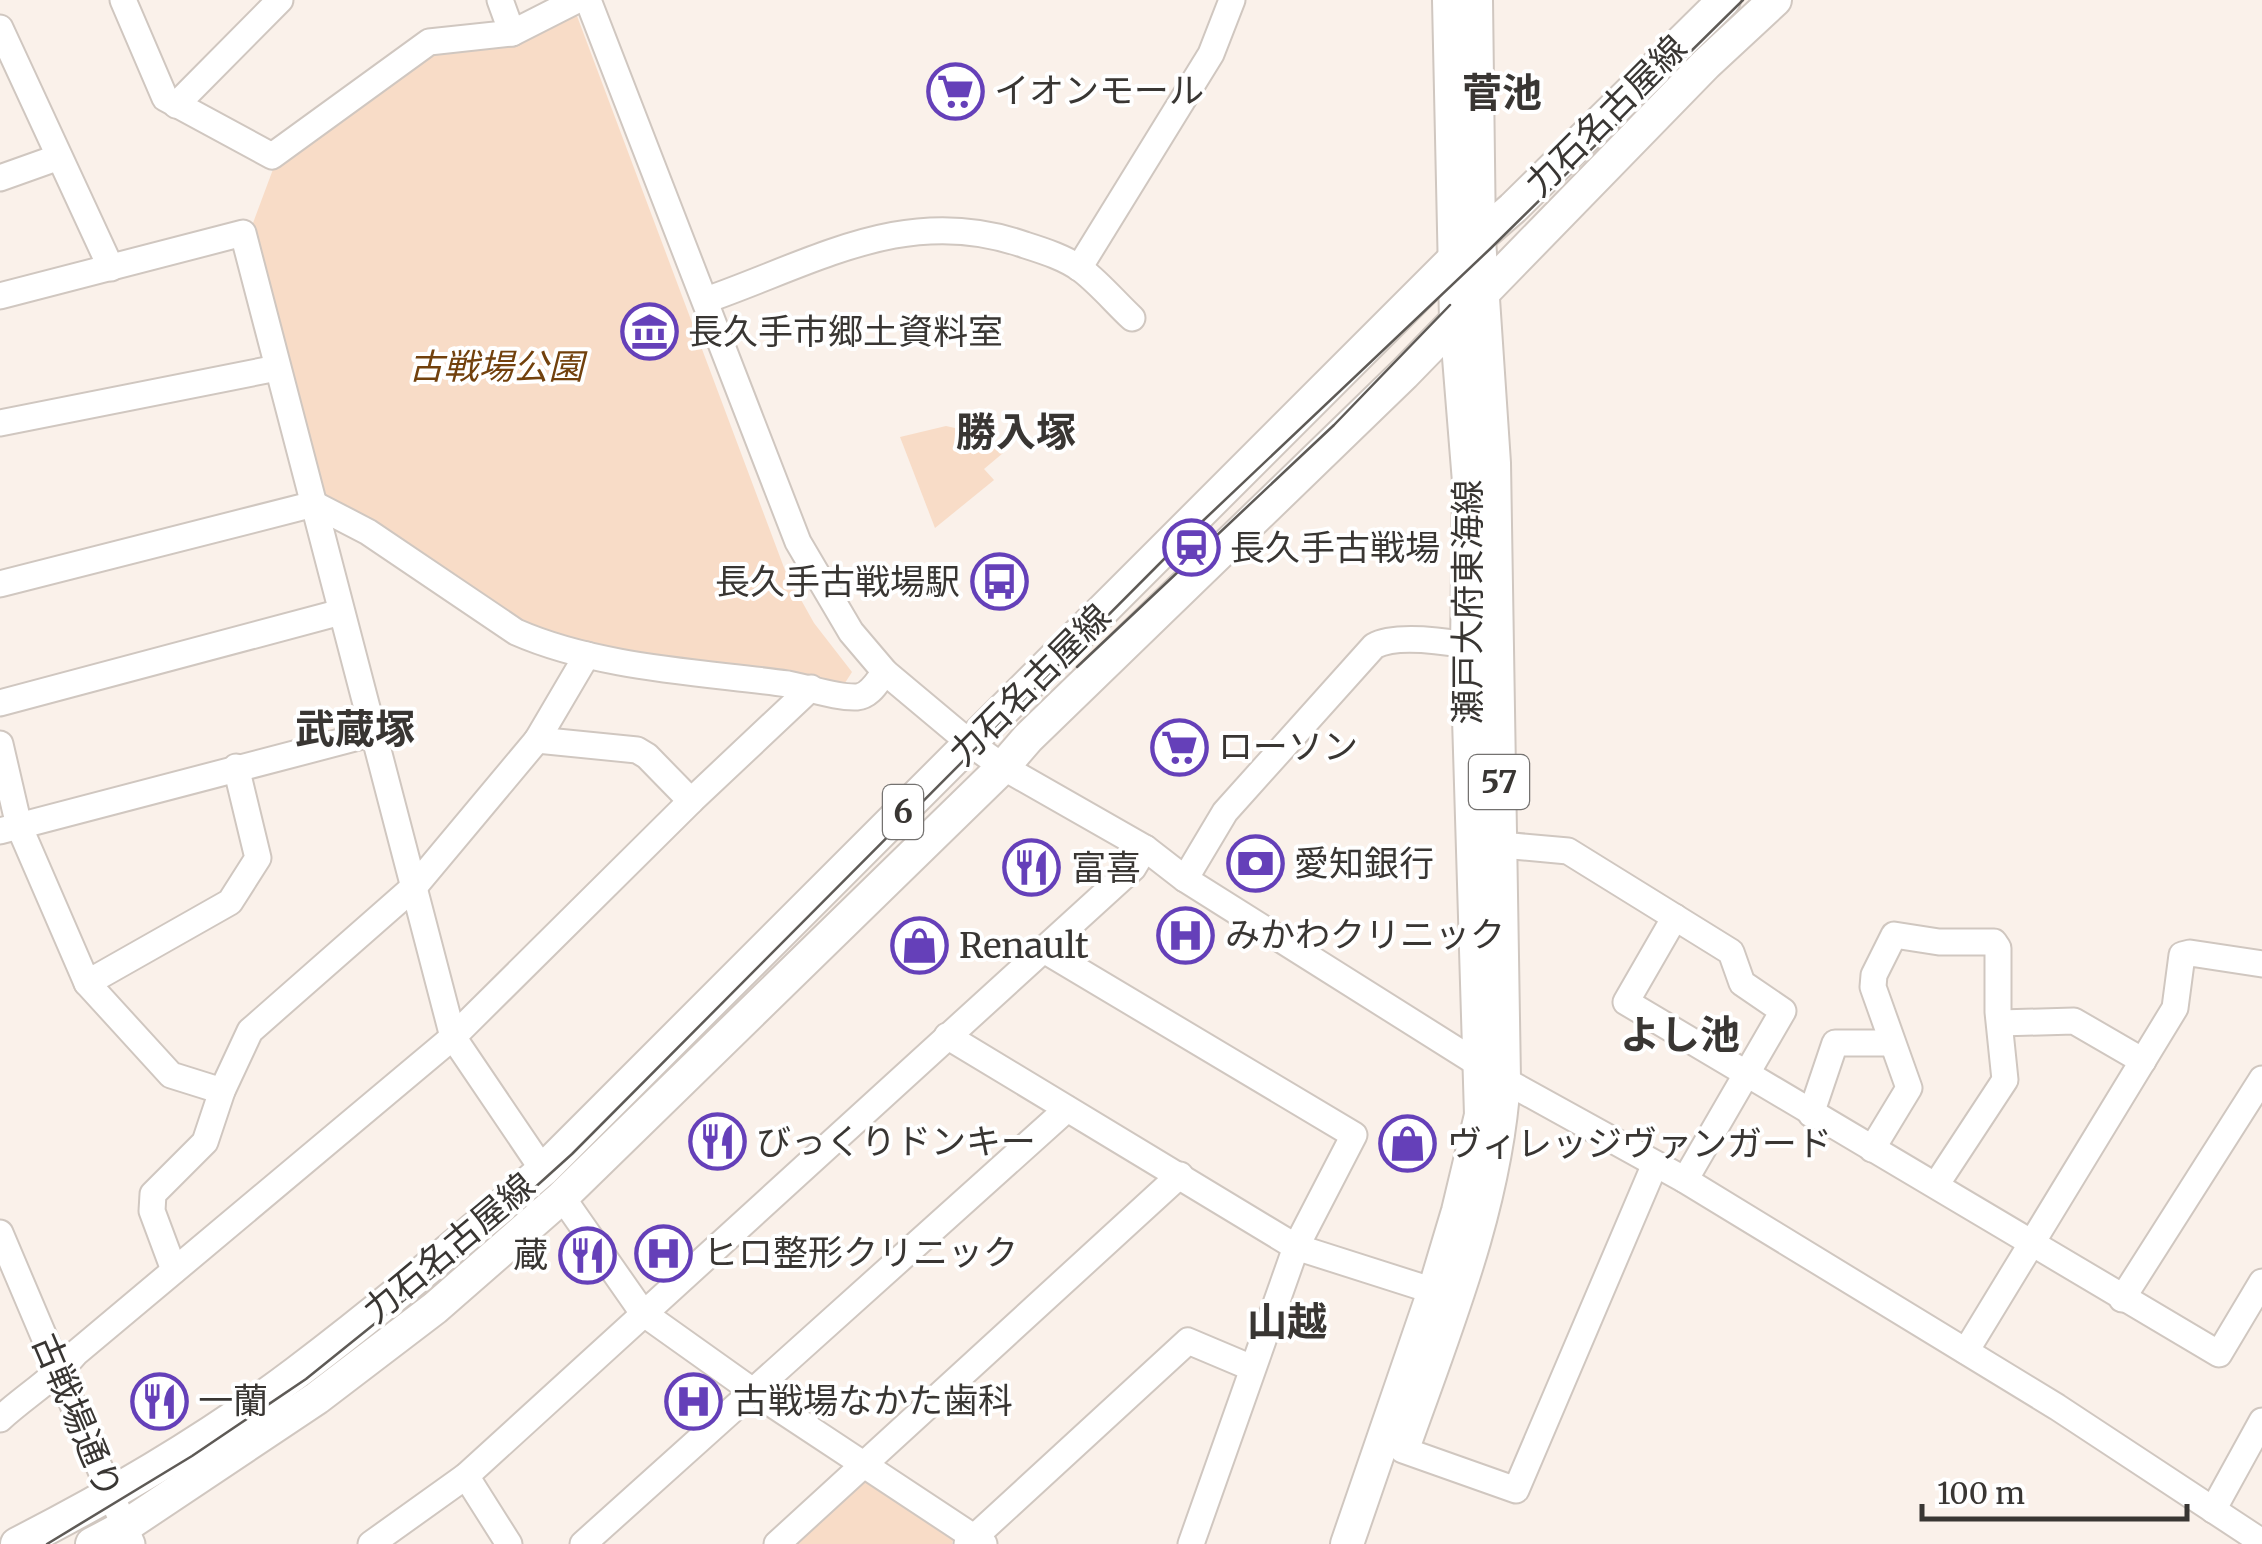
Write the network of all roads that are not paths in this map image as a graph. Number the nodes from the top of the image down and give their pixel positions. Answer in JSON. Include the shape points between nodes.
{"nodes":[{"id":1,"x":123,"y":0,"type":"edge"},
{"id":2,"x":280,"y":0,"type":"edge"},
{"id":3,"x":500,"y":0,"type":"edge"},
{"id":4,"x":577,"y":0,"type":"edge"},
{"id":5,"x":588,"y":0,"type":"edge"},
{"id":6,"x":1232,"y":0,"type":"edge"},
{"id":7,"x":1450,"y":0,"type":"edge"},
{"id":8,"x":1476,"y":0,"type":"edge"},
{"id":9,"x":1724,"y":0,"type":"edge"},
{"id":10,"x":1775,"y":0,"type":"edge"},
{"id":11,"x":0,"y":30,"type":"edge"},
{"id":12,"x":512,"y":33,"type":"junction"},
{"id":13,"x":176,"y":105,"type":"junction"},
{"id":14,"x":59,"y":157,"type":"junction"},
{"id":15,"x":0,"y":178,"type":"edge"},
{"id":16,"x":1467,"y":249,"type":"junction"},
{"id":17,"x":112,"y":268,"type":"junction"},
{"id":18,"x":1079,"y":268,"type":"junction"},
{"id":19,"x":1483,"y":294,"type":"junction"},
{"id":20,"x":0,"y":296,"type":"edge"},
{"id":21,"x":706,"y":300,"type":"junction"},
{"id":22,"x":1132,"y":318,"type":"dead end"},
{"id":23,"x":1456,"y":320,"type":"junction"},
{"id":24,"x":277,"y":368,"type":"junction"},
{"id":25,"x":0,"y":423,"type":"edge"},
{"id":26,"x":314,"y":504,"type":"junction"},
{"id":27,"x":0,"y":584,"type":"edge"},
{"id":28,"x":341,"y":612,"type":"junction"},
{"id":29,"x":1467,"y":645,"type":"junction"},
{"id":30,"x":588,"y":655,"type":"junction"},
{"id":31,"x":885,"y":672,"type":"junction"},
{"id":32,"x":810,"y":688,"type":"junction"},
{"id":33,"x":0,"y":703,"type":"edge"},
{"id":34,"x":374,"y":734,"type":"junction"},
{"id":35,"x":538,"y":740,"type":"junction"},
{"id":36,"x":0,"y":744,"type":"edge"},
{"id":37,"x":971,"y":744,"type":"junction"},
{"id":38,"x":236,"y":767,"type":"junction"},
{"id":39,"x":1002,"y":767,"type":"junction"},
{"id":40,"x":690,"y":801,"type":"junction"},
{"id":41,"x":10,"y":828,"type":"edge"},
{"id":42,"x":1502,"y":845,"type":"junction"},
{"id":43,"x":1145,"y":848,"type":"junction"},
{"id":44,"x":1186,"y":879,"type":"junction"},
{"id":45,"x":415,"y":886,"type":"junction"},
{"id":46,"x":1675,"y":917,"type":"junction"},
{"id":47,"x":1044,"y":950,"type":"junction"},
{"id":48,"x":2262,"y":964,"type":"edge"},
{"id":49,"x":86,"y":983,"type":"junction"},
{"id":50,"x":2000,"y":1023,"type":"junction"},
{"id":51,"x":947,"y":1036,"type":"junction"},
{"id":52,"x":454,"y":1037,"type":"junction"},
{"id":53,"x":1892,"y":1043,"type":"junction"},
{"id":54,"x":2143,"y":1061,"type":"junction"},
{"id":55,"x":1492,"y":1072,"type":"junction"},
{"id":56,"x":1748,"y":1074,"type":"junction"},
{"id":57,"x":2262,"y":1079,"type":"edge"},
{"id":58,"x":222,"y":1091,"type":"junction"},
{"id":59,"x":1067,"y":1109,"type":"junction"},
{"id":60,"x":1812,"y":1114,"type":"junction"},
{"id":61,"x":1872,"y":1149,"type":"junction"},
{"id":62,"x":1655,"y":1164,"type":"junction"},
{"id":63,"x":1180,"y":1175,"type":"junction"},
{"id":64,"x":1684,"y":1180,"type":"junction"},
{"id":65,"x":552,"y":1183,"type":"junction"},
{"id":66,"x":1936,"y":1185,"type":"junction"},
{"id":67,"x":0,"y":1233,"type":"edge"},
{"id":68,"x":2029,"y":1244,"type":"junction"},
{"id":69,"x":1296,"y":1248,"type":"junction"},
{"id":70,"x":174,"y":1270,"type":"junction"},
{"id":71,"x":1434,"y":1291,"type":"junction"},
{"id":72,"x":2259,"y":1294,"type":"edge"},
{"id":73,"x":2122,"y":1298,"type":"junction"},
{"id":74,"x":643,"y":1313,"type":"junction"},
{"id":75,"x":1966,"y":1351,"type":"junction"},
{"id":76,"x":1252,"y":1368,"type":"junction"},
{"id":77,"x":59,"y":1374,"type":"junction"},
{"id":78,"x":754,"y":1392,"type":"junction"},
{"id":79,"x":0,"y":1419,"type":"edge"},
{"id":80,"x":2262,"y":1421,"type":"edge"},
{"id":81,"x":1402,"y":1450,"type":"junction"},
{"id":82,"x":863,"y":1465,"type":"junction"},
{"id":83,"x":466,"y":1476,"type":"junction"},
{"id":84,"x":110,"y":1493,"type":"junction"},
{"id":85,"x":2213,"y":1510,"type":"junction"},
{"id":86,"x":128,"y":1536,"type":"edge"},
{"id":87,"x":975,"y":1542,"type":"edge"},
{"id":88,"x":2262,"y":1542,"type":"edge"},
{"id":89,"x":17,"y":1544,"type":"edge"},
{"id":90,"x":92,"y":1544,"type":"edge"},
{"id":91,"x":371,"y":1544,"type":"edge"},
{"id":92,"x":509,"y":1544,"type":"edge"},
{"id":93,"x":583,"y":1544,"type":"edge"},
{"id":94,"x":777,"y":1544,"type":"edge"},
{"id":95,"x":1191,"y":1544,"type":"edge"},
{"id":96,"x":1347,"y":1544,"type":"edge"},
{"id":97,"x":1370,"y":1544,"type":"edge"}],
"edges":[{"from":1,"to":13,"type":"street","via":[[156,82]]},
{"from":2,"to":13,"type":"street"},
{"from":3,"to":12,"type":"street"},
{"from":4,"to":12,"type":"street"},
{"from":5,"to":21,"type":"street"},
{"from":6,"to":18,"type":"street","via":[[1212,54]]},
{"from":7,"to":16,"type":"main road","name":"瀬戸大府東海線","number":"57"},
{"from":8,"to":16,"type":"main road","name":"瀬戸大府東海線","number":"57"},
{"from":9,"to":16,"type":"main road","name":"力石名古屋線","number":"6"},
{"from":10,"to":19,"type":"main road","name":"力石名古屋線","number":"6"},
{"from":11,"to":14,"type":"street"},
{"from":12,"to":13,"type":"street","via":[[429,42],[272,156]]},
{"from":14,"to":15,"type":"street"},
{"from":14,"to":17,"type":"street"},
{"from":16,"to":19,"type":"main road","name":"瀬戸大府東海線","number":"57"},
{"from":16,"to":23,"type":"main road","name":"瀬戸大府東海線","number":"57"},
{"from":16,"to":37,"type":"main road","name":"力石名古屋線","number":"6"},
{"from":17,"to":20,"type":"street"},
{"from":17,"to":24,"type":"street","via":[[244,233]]},
{"from":18,"to":21,"type":"street","via":[[1017,242],[942,228],[860,242]]},
{"from":18,"to":22,"type":"street"},
{"from":19,"to":23,"type":"main road","name":"力石名古屋線","number":"6"},
{"from":19,"to":42,"type":"main road","name":"瀬戸大府東海線","number":"57","via":[[1494,463]]},
{"from":21,"to":31,"type":"street","via":[[798,542],[851,632]]},
{"from":23,"to":29,"type":"main road","name":"瀬戸大府東海線","number":"57","via":[[1468,482]]},
{"from":23,"to":39,"type":"main road","name":"力石名古屋線","number":"6"},
{"from":24,"to":25,"type":"street"},
{"from":24,"to":26,"type":"street"},
{"from":26,"to":27,"type":"street"},
{"from":26,"to":28,"type":"street"},
{"from":26,"to":30,"type":"street","via":[[368,532],[516,632]]},
{"from":28,"to":33,"type":"street"},
{"from":28,"to":34,"type":"street"},
{"from":29,"to":44,"type":"street","via":[[1374,646],[1225,812]]},
{"from":29,"to":55,"type":"main road","name":"瀬戸大府東海線","number":"57","via":[[1473,931]]},
{"from":30,"to":32,"type":"street"},
{"from":30,"to":35,"type":"street"},
{"from":31,"to":32,"type":"street","via":[[866,695],[854,698]]},
{"from":31,"to":37,"type":"street"},
{"from":32,"to":40,"type":"street"},
{"from":34,"to":38,"type":"street"},
{"from":34,"to":45,"type":"street"},
{"from":35,"to":40,"type":"street","via":[[638,750]]},
{"from":35,"to":45,"type":"street"},
{"from":36,"to":41,"type":"street"},
{"from":37,"to":39,"type":"street"},
{"from":37,"to":65,"type":"main road","name":"力石名古屋線","number":"6"},
{"from":38,"to":41,"type":"street"},
{"from":38,"to":49,"type":"street","via":[[258,858],[230,902]]},
{"from":39,"to":43,"type":"street"},
{"from":39,"to":65,"type":"main road","name":"力石名古屋線","number":"6"},
{"from":40,"to":52,"type":"street"},
{"from":41,"to":49,"type":"street"},
{"from":42,"to":46,"type":"street","via":[[1568,851]]},
{"from":42,"to":55,"type":"main road","name":"瀬戸大府東海線","number":"57"},
{"from":43,"to":44,"type":"street"},
{"from":43,"to":47,"type":"street","via":[[1133,868]]},
{"from":44,"to":55,"type":"street"},
{"from":45,"to":52,"type":"street"},
{"from":45,"to":58,"type":"street","via":[[250,1031]]},
{"from":46,"to":56,"type":"street","via":[[1732,952],[1742,983],[1783,1011]]},
{"from":46,"to":56,"type":"street","via":[[1626,1002]]},
{"from":47,"to":51,"type":"street"},
{"from":47,"to":69,"type":"street","via":[[1354,1135]]},
{"from":48,"to":54,"type":"street","via":[[2182,955],[2175,1008]]},
{"from":49,"to":58,"type":"street","via":[[170,1076]]},
{"from":50,"to":53,"type":"street","via":[[1994,942],[1894,935],[1873,988]]},
{"from":50,"to":54,"type":"street","via":[[2074,1021]]},
{"from":50,"to":66,"type":"street","via":[[2005,1080]]},
{"from":51,"to":59,"type":"street"},
{"from":51,"to":74,"type":"street"},
{"from":52,"to":65,"type":"street"},
{"from":52,"to":70,"type":"street"},
{"from":53,"to":60,"type":"street","via":[[1835,1043]]},
{"from":53,"to":61,"type":"street","via":[[1909,1088]]},
{"from":54,"to":68,"type":"street"},
{"from":55,"to":62,"type":"street"},
{"from":55,"to":71,"type":"main road","name":"瀬戸大府東海線","number":"57"},
{"from":55,"to":81,"type":"main road","name":"瀬戸大府東海線","number":"57","via":[[1501,1127],[1483,1216]]},
{"from":56,"to":60,"type":"street"},
{"from":56,"to":64,"type":"street"},
{"from":57,"to":73,"type":"street"},
{"from":58,"to":70,"type":"street","via":[[205,1142],[153,1194],[152,1211]]},
{"from":59,"to":63,"type":"street"},
{"from":59,"to":78,"type":"street"},
{"from":60,"to":61,"type":"street"},
{"from":61,"to":66,"type":"street"},
{"from":62,"to":64,"type":"street"},
{"from":62,"to":81,"type":"street","via":[[1516,1490]]},
{"from":63,"to":69,"type":"street"},
{"from":63,"to":82,"type":"street"},
{"from":64,"to":75,"type":"street"},
{"from":65,"to":74,"type":"street"},
{"from":65,"to":84,"type":"main road","name":"力石名古屋線","number":"6","via":[[429,1267],[294,1375]]},
{"from":65,"to":86,"type":"main road","name":"力石名古屋線","number":"6","via":[[434,1308]]},
{"from":66,"to":68,"type":"street"},
{"from":67,"to":77,"type":"street","name":"古戦場通り"},
{"from":68,"to":73,"type":"street"},
{"from":68,"to":75,"type":"street"},
{"from":69,"to":71,"type":"street"},
{"from":69,"to":76,"type":"street"},
{"from":70,"to":77,"type":"street"},
{"from":71,"to":96,"type":"main road","name":"瀬戸大府東海線","number":"57"},
{"from":72,"to":73,"type":"street","via":[[2220,1354]]},
{"from":74,"to":78,"type":"street"},
{"from":74,"to":83,"type":"street"},
{"from":75,"to":85,"type":"street"},
{"from":76,"to":87,"type":"street","via":[[1188,1342]]},
{"from":76,"to":95,"type":"street"},
{"from":77,"to":79,"type":"street"},
{"from":77,"to":84,"type":"street","name":"古戦場通り"},
{"from":78,"to":82,"type":"street"},
{"from":78,"to":93,"type":"street"},
{"from":80,"to":85,"type":"street"},
{"from":81,"to":97,"type":"main road","name":"瀬戸大府東海線","number":"57"},
{"from":82,"to":87,"type":"street"},
{"from":82,"to":94,"type":"street"},
{"from":83,"to":91,"type":"street"},
{"from":83,"to":92,"type":"street"},
{"from":84,"to":86,"type":"street","name":"古戦場通り"},
{"from":84,"to":89,"type":"main road","name":"力石名古屋線","number":"6"},
{"from":85,"to":88,"type":"street"},
{"from":86,"to":90,"type":"main road","name":"力石名古屋線","number":"6"}]}
